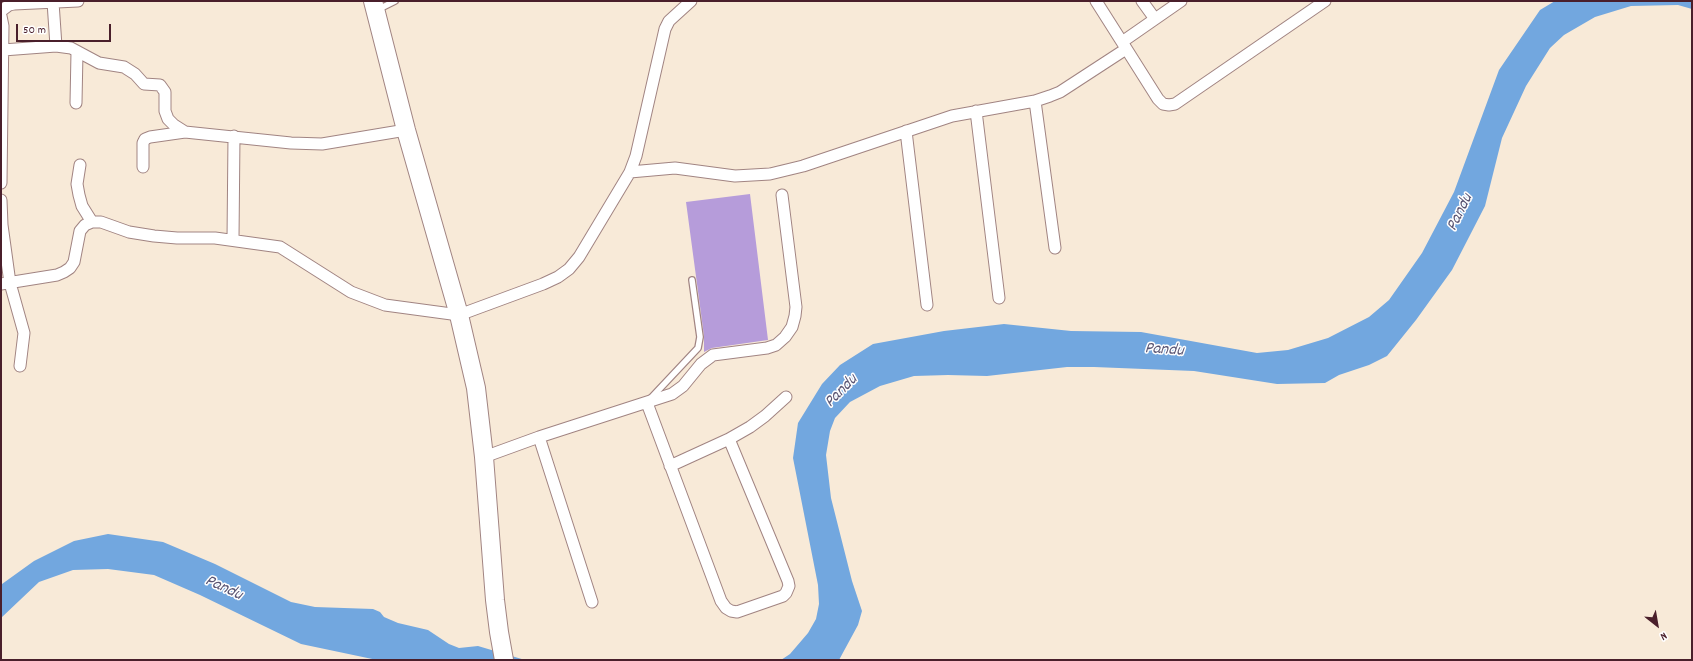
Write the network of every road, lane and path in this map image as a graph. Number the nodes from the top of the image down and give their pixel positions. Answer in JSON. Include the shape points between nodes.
{"nodes":[{"id":1,"x":78,"y":1,"type":"edge"},
{"id":2,"x":395,"y":1,"type":"edge"},
{"id":3,"x":692,"y":1,"type":"edge"},
{"id":4,"x":1096,"y":1,"type":"edge"},
{"id":5,"x":1142,"y":1,"type":"edge"},
{"id":6,"x":1180,"y":1,"type":"edge"},
{"id":7,"x":1325,"y":1,"type":"edge"},
{"id":8,"x":53,"y":2,"type":"junction"},
{"id":9,"x":374,"y":6,"type":"edge"},
{"id":10,"x":1,"y":11,"type":"edge"},
{"id":11,"x":1,"y":16,"type":"edge"},
{"id":12,"x":1155,"y":19,"type":"junction"},
{"id":13,"x":1124,"y":45,"type":"junction"},
{"id":14,"x":56,"y":46,"type":"junction"},
{"id":15,"x":3,"y":50,"type":"junction"},
{"id":16,"x":77,"y":52,"type":"junction"},
{"id":17,"x":1035,"y":101,"type":"junction"},
{"id":18,"x":76,"y":103,"type":"dead end"},
{"id":19,"x":976,"y":111,"type":"junction"},
{"id":20,"x":406,"y":130,"type":"junction"},
{"id":21,"x":906,"y":131,"type":"junction"},
{"id":22,"x":185,"y":132,"type":"junction"},
{"id":23,"x":234,"y":136,"type":"junction"},
{"id":24,"x":80,"y":164,"type":"dead end"},
{"id":25,"x":144,"y":167,"type":"dead end"},
{"id":26,"x":630,"y":172,"type":"junction"},
{"id":27,"x":1,"y":183,"type":"edge"},
{"id":28,"x":782,"y":195,"type":"dead end"},
{"id":29,"x":1,"y":200,"type":"edge"},
{"id":30,"x":92,"y":222,"type":"junction"},
{"id":31,"x":233,"y":240,"type":"junction"},
{"id":32,"x":1055,"y":248,"type":"dead end"},
{"id":33,"x":692,"y":280,"type":"dead end"},
{"id":34,"x":5,"y":283,"type":"edge"},
{"id":35,"x":999,"y":298,"type":"dead end"},
{"id":36,"x":927,"y":305,"type":"dead end"},
{"id":37,"x":460,"y":315,"type":"junction"},
{"id":38,"x":20,"y":366,"type":"dead end"},
{"id":39,"x":786,"y":397,"type":"dead end"},
{"id":40,"x":647,"y":403,"type":"junction"},
{"id":41,"x":539,"y":437,"type":"junction"},
{"id":42,"x":729,"y":439,"type":"junction"},
{"id":43,"x":484,"y":457,"type":"junction"},
{"id":44,"x":670,"y":466,"type":"junction"},
{"id":45,"x":592,"y":602,"type":"dead end"},
{"id":46,"x":504,"y":660,"type":"edge"}],
"edges":[{"from":1,"to":8,"type":"street"},
{"from":2,"to":9,"type":"lane"},
{"from":3,"to":26,"type":"street","via":[[669,20],[665,29],[636,156]]},
{"from":4,"to":13,"type":"street"},
{"from":5,"to":12,"type":"street"},
{"from":6,"to":12,"type":"street"},
{"from":7,"to":13,"type":"street","via":[[1175,104],[1163,104],[1158,99]]},
{"from":8,"to":10,"type":"street","via":[[14,4]]},
{"from":8,"to":14,"type":"street"},
{"from":9,"to":20,"type":"highway"},
{"from":11,"to":15,"type":"street","via":[[4,26]]},
{"from":12,"to":13,"type":"street"},
{"from":13,"to":17,"type":"street","via":[[1060,92]]},
{"from":14,"to":15,"type":"street"},
{"from":14,"to":16,"type":"street"},
{"from":15,"to":27,"type":"street"},
{"from":16,"to":18,"type":"street"},
{"from":16,"to":22,"type":"street","via":[[99,63],[124,67],[144,84],[160,85],[165,92],[165,111],[168,119]]},
{"from":17,"to":19,"type":"street"},
{"from":17,"to":32,"type":"street"},
{"from":19,"to":21,"type":"street"},
{"from":19,"to":35,"type":"street"},
{"from":20,"to":23,"type":"street","via":[[322,144]]},
{"from":20,"to":37,"type":"highway"},
{"from":21,"to":26,"type":"street","via":[[802,166],[770,174],[735,176],[675,168]]},
{"from":21,"to":36,"type":"street"},
{"from":22,"to":23,"type":"street"},
{"from":22,"to":25,"type":"street","via":[[145,139],[142,143]]},
{"from":23,"to":31,"type":"street"},
{"from":24,"to":30,"type":"street","via":[[77,184],[79,195],[82,206]]},
{"from":26,"to":37,"type":"street","via":[[570,269],[543,284]]},
{"from":28,"to":40,"type":"street","via":[[796,307],[792,327],[786,337],[767,348],[713,355],[701,364],[678,391]]},
{"from":29,"to":34,"type":"street"},
{"from":30,"to":31,"type":"street","via":[[154,236]]},
{"from":30,"to":34,"type":"street","via":[[80,231],[74,262],[70,268],[56,275]]},
{"from":31,"to":37,"type":"street","via":[[280,247],[351,292],[385,305]]},
{"from":33,"to":40,"type":"lane","via":[[700,337],[698,348]]},
{"from":34,"to":38,"type":"street","via":[[24,333]]},
{"from":37,"to":43,"type":"highway","via":[[476,388]]},
{"from":39,"to":42,"type":"street","via":[[766,416]]},
{"from":40,"to":41,"type":"street"},
{"from":40,"to":44,"type":"street"},
{"from":41,"to":43,"type":"street"},
{"from":41,"to":45,"type":"street"},
{"from":42,"to":44,"type":"street"},
{"from":42,"to":44,"type":"street","via":[[788,581],[789,586],[783,596],[738,612],[726,608],[718,594]]},
{"from":43,"to":46,"type":"highway","via":[[499,632]]}]}
